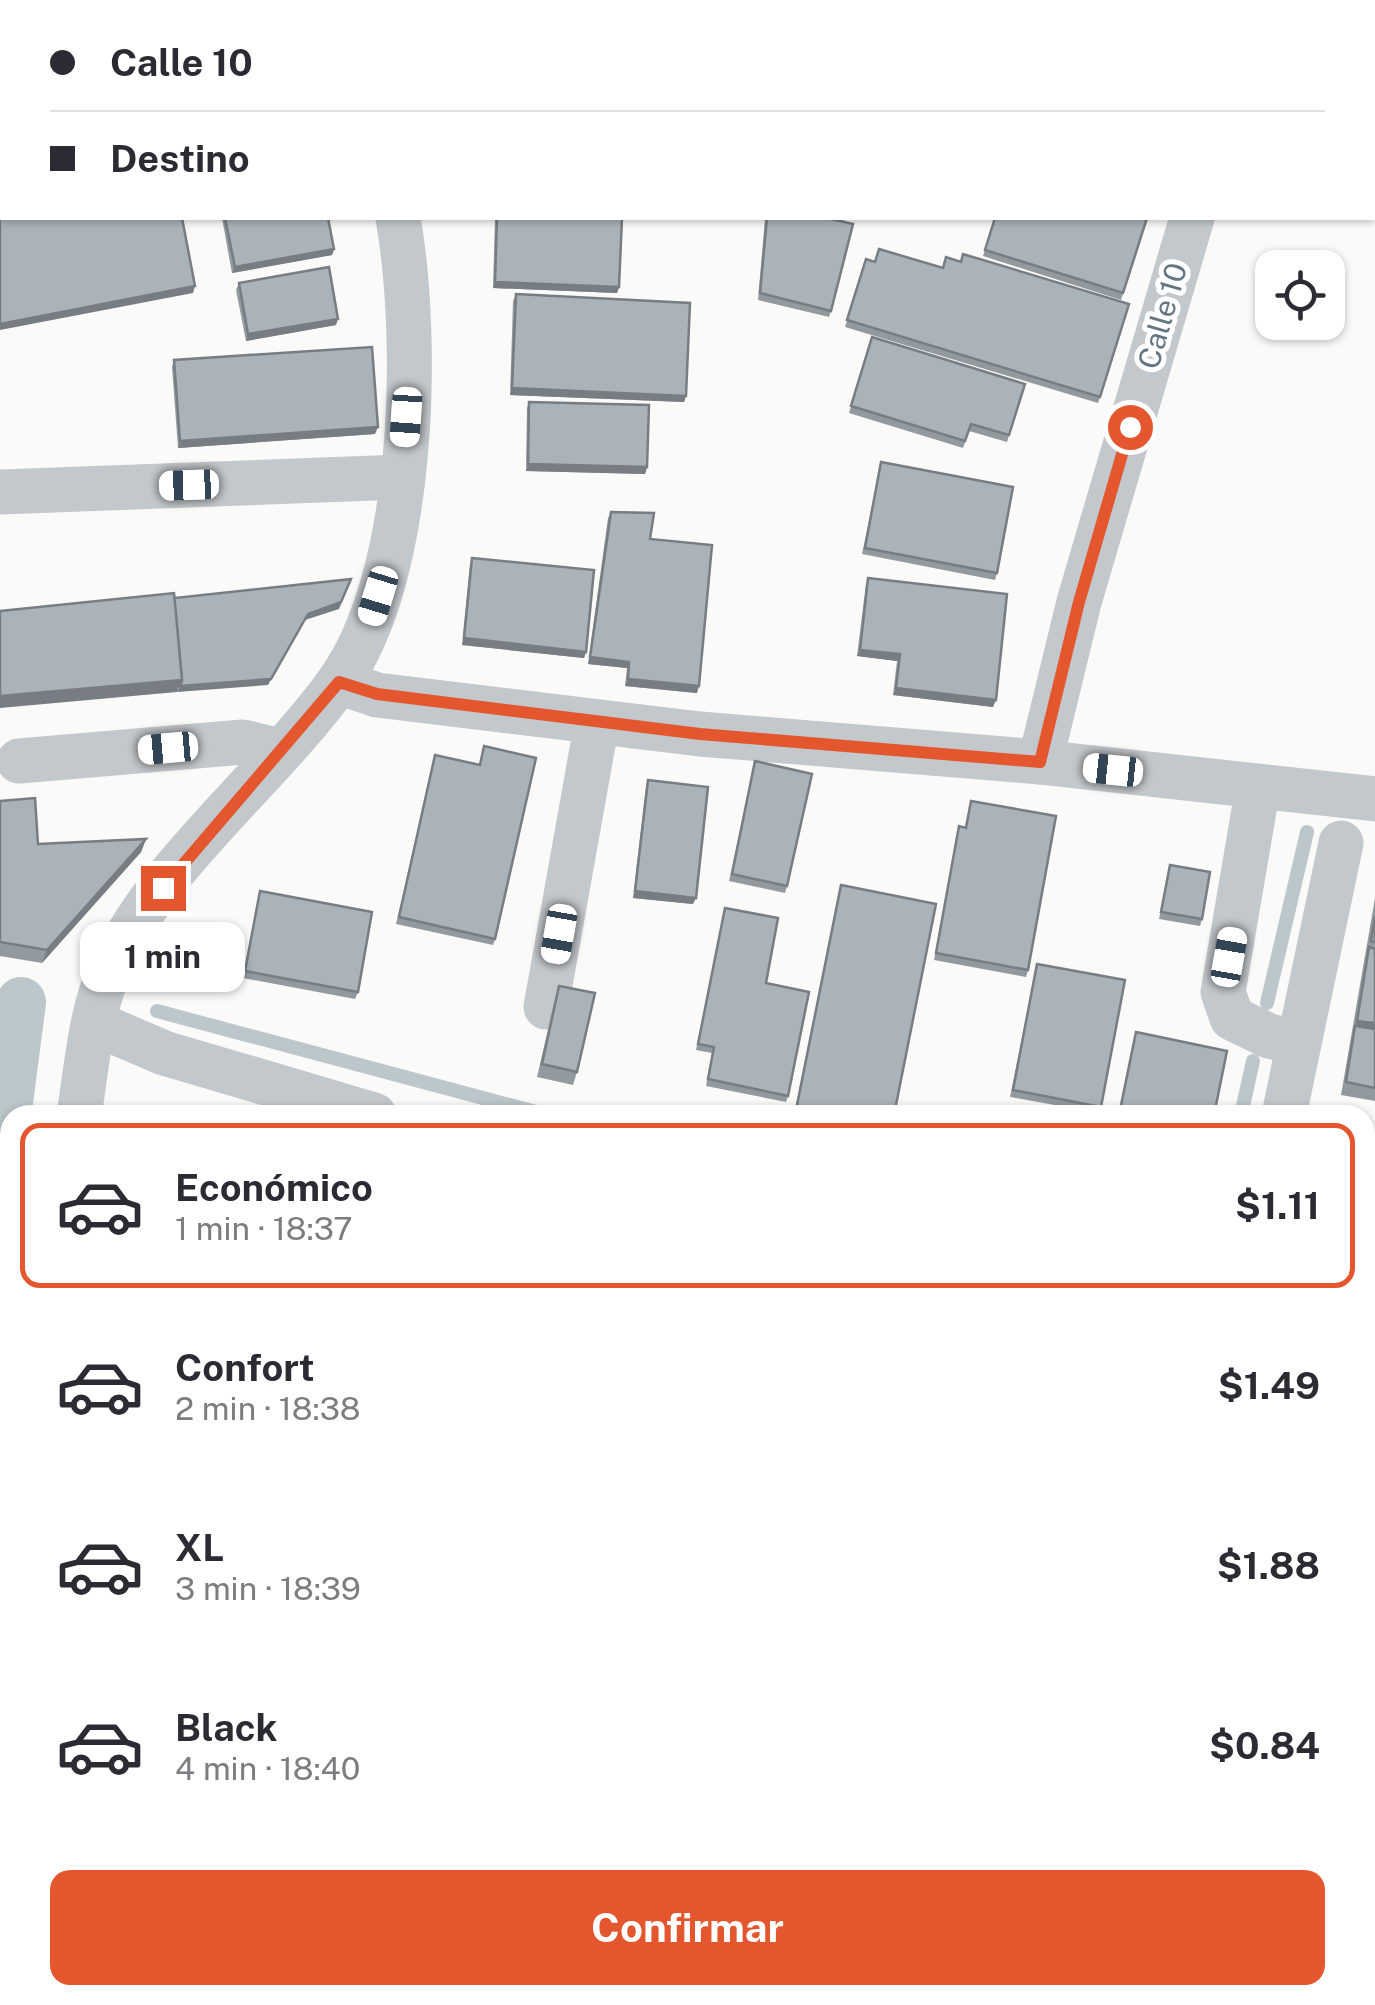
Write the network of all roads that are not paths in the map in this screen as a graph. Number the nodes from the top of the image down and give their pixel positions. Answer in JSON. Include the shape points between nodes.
{"nodes":[{"id":1,"x":398,"y":220,"type":"edge"},
{"id":2,"x":1191,"y":220,"type":"edge"},
{"id":3,"x":402,"y":477,"type":"junction"},
{"id":4,"x":0,"y":492,"type":"edge"},
{"id":5,"x":339,"y":682,"type":"junction"},
{"id":6,"x":597,"y":722,"type":"junction"},
{"id":7,"x":280,"y":751,"type":"junction"},
{"id":8,"x":19,"y":762,"type":"dead end"},
{"id":9,"x":1040,"y":762,"type":"junction"},
{"id":10,"x":1258,"y":787,"type":"junction"},
{"id":11,"x":1375,"y":799,"type":"edge"},
{"id":12,"x":1341,"y":842,"type":"dead end"},
{"id":13,"x":546,"y":1007,"type":"dead end"},
{"id":14,"x":94,"y":1024,"type":"junction"},
{"id":15,"x":1300,"y":1043,"type":"junction"},
{"id":16,"x":81,"y":1105,"type":"edge"},
{"id":17,"x":340,"y":1105,"type":"edge"},
{"id":18,"x":1286,"y":1105,"type":"edge"}],
"edges":[{"from":1,"to":3,"type":"street","via":[[409,325]]},
{"from":2,"to":9,"type":"street","name":"Calle 10","via":[[1079,602]]},
{"from":3,"to":4,"type":"street"},
{"from":3,"to":5,"type":"street","via":[[369,625]]},
{"from":5,"to":6,"type":"street","via":[[377,694]]},
{"from":5,"to":7,"type":"street"},
{"from":6,"to":9,"type":"street"},
{"from":6,"to":13,"type":"street"},
{"from":7,"to":8,"type":"street","via":[[243,742]]},
{"from":7,"to":14,"type":"street","via":[[139,916],[110,968]]},
{"from":9,"to":10,"type":"street"},
{"from":10,"to":11,"type":"street"},
{"from":10,"to":15,"type":"street","via":[[1223,992],[1232,1018]]},
{"from":12,"to":15,"type":"street"},
{"from":14,"to":16,"type":"street"},
{"from":14,"to":17,"type":"street","via":[[164,1053]]},
{"from":15,"to":18,"type":"street"}]}
